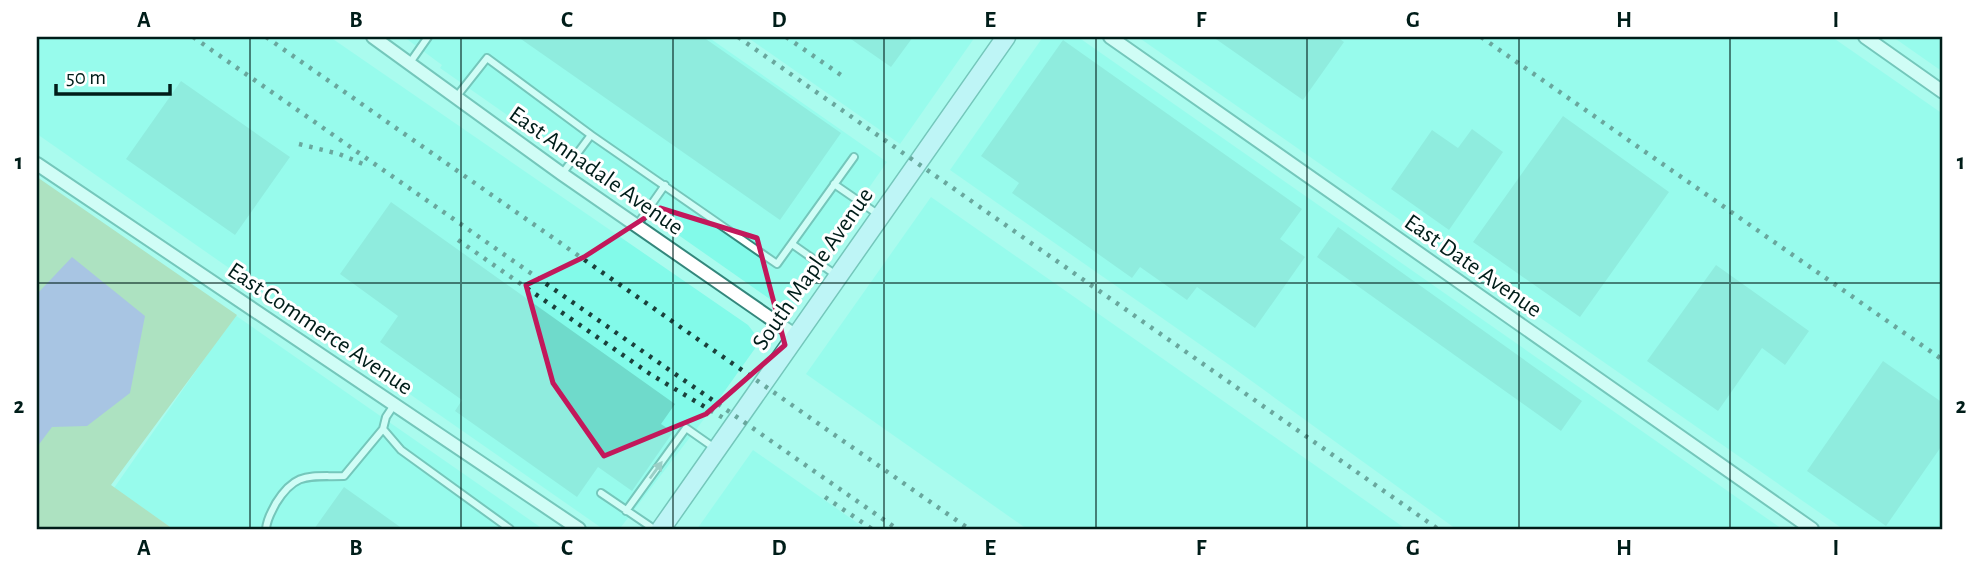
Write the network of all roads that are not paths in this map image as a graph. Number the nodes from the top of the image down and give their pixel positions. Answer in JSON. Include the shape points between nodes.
{"nodes":[{"id":1,"x":373,"y":37,"type":"edge"},
{"id":2,"x":428,"y":37,"type":"edge"},
{"id":3,"x":1006,"y":37,"type":"edge"},
{"id":4,"x":1110,"y":37,"type":"edge"},
{"id":5,"x":1865,"y":37,"type":"edge"},
{"id":6,"x":409,"y":64,"type":"junction"},
{"id":7,"x":1943,"y":92,"type":"edge"},
{"id":8,"x":456,"y":98,"type":"junction"},
{"id":9,"x":591,"y":135,"type":"junction"},
{"id":10,"x":853,"y":157,"type":"dead end"},
{"id":11,"x":37,"y":164,"type":"edge"},
{"id":12,"x":562,"y":174,"type":"junction"},
{"id":13,"x":834,"y":184,"type":"junction"},
{"id":14,"x":665,"y":185,"type":"junction"},
{"id":15,"x":881,"y":216,"type":"junction"},
{"id":16,"x":637,"y":225,"type":"junction"},
{"id":17,"x":792,"y":244,"type":"junction"},
{"id":18,"x":838,"y":276,"type":"junction"},
{"id":19,"x":796,"y":336,"type":"junction"},
{"id":20,"x":394,"y":405,"type":"junction"},
{"id":21,"x":383,"y":429,"type":"junction"},
{"id":22,"x":716,"y":450,"type":"junction"},
{"id":23,"x":601,"y":493,"type":"dead end"},
{"id":24,"x":626,"y":511,"type":"junction"},
{"id":25,"x":266,"y":529,"type":"edge"},
{"id":26,"x":510,"y":529,"type":"edge"},
{"id":27,"x":579,"y":529,"type":"edge"},
{"id":28,"x":654,"y":529,"type":"edge"},
{"id":29,"x":661,"y":529,"type":"edge"},
{"id":30,"x":1812,"y":529,"type":"edge"}],
"edges":[{"from":1,"to":6,"type":"street","name":"East Annadale Avenue"},
{"from":2,"to":6,"type":"lane"},
{"from":3,"to":15,"type":"street","name":"South Maple Avenue"},
{"from":4,"to":30,"type":"street","name":"East Date Avenue"},
{"from":5,"to":7,"type":"street"},
{"from":6,"to":8,"type":"street","name":"East Annadale Avenue"},
{"from":8,"to":9,"type":"lane","via":[[487,58]]},
{"from":8,"to":12,"type":"street","name":"East Annadale Avenue"},
{"from":9,"to":12,"type":"lane"},
{"from":9,"to":14,"type":"lane"},
{"from":10,"to":13,"type":"lane"},
{"from":11,"to":20,"type":"street","name":"East Commerce Avenue"},
{"from":12,"to":16,"type":"street","name":"East Annadale Avenue"},
{"from":13,"to":15,"type":"lane"},
{"from":13,"to":17,"type":"lane"},
{"from":14,"to":16,"type":"lane"},
{"from":14,"to":17,"type":"lane","via":[[777,264]]},
{"from":15,"to":18,"type":"street","name":"South Maple Avenue"},
{"from":16,"to":19,"type":"street","name":"East Annadale Avenue"},
{"from":17,"to":18,"type":"lane"},
{"from":18,"to":19,"type":"street","name":"South Maple Avenue"},
{"from":19,"to":22,"type":"street","name":"South Maple Avenue"},
{"from":20,"to":21,"type":"lane"},
{"from":20,"to":27,"type":"street","name":"East Commerce Avenue"},
{"from":21,"to":25,"type":"lane","via":[[344,476],[300,478],[287,485]]},
{"from":21,"to":26,"type":"lane","via":[[401,450]]},
{"from":24,"to":22,"type":"lane","one_way":true,"via":[[686,428]]},
{"from":22,"to":29,"type":"street","name":"South Maple Avenue"},
{"from":23,"to":24,"type":"lane"},
{"from":24,"to":28,"type":"lane"}]}
